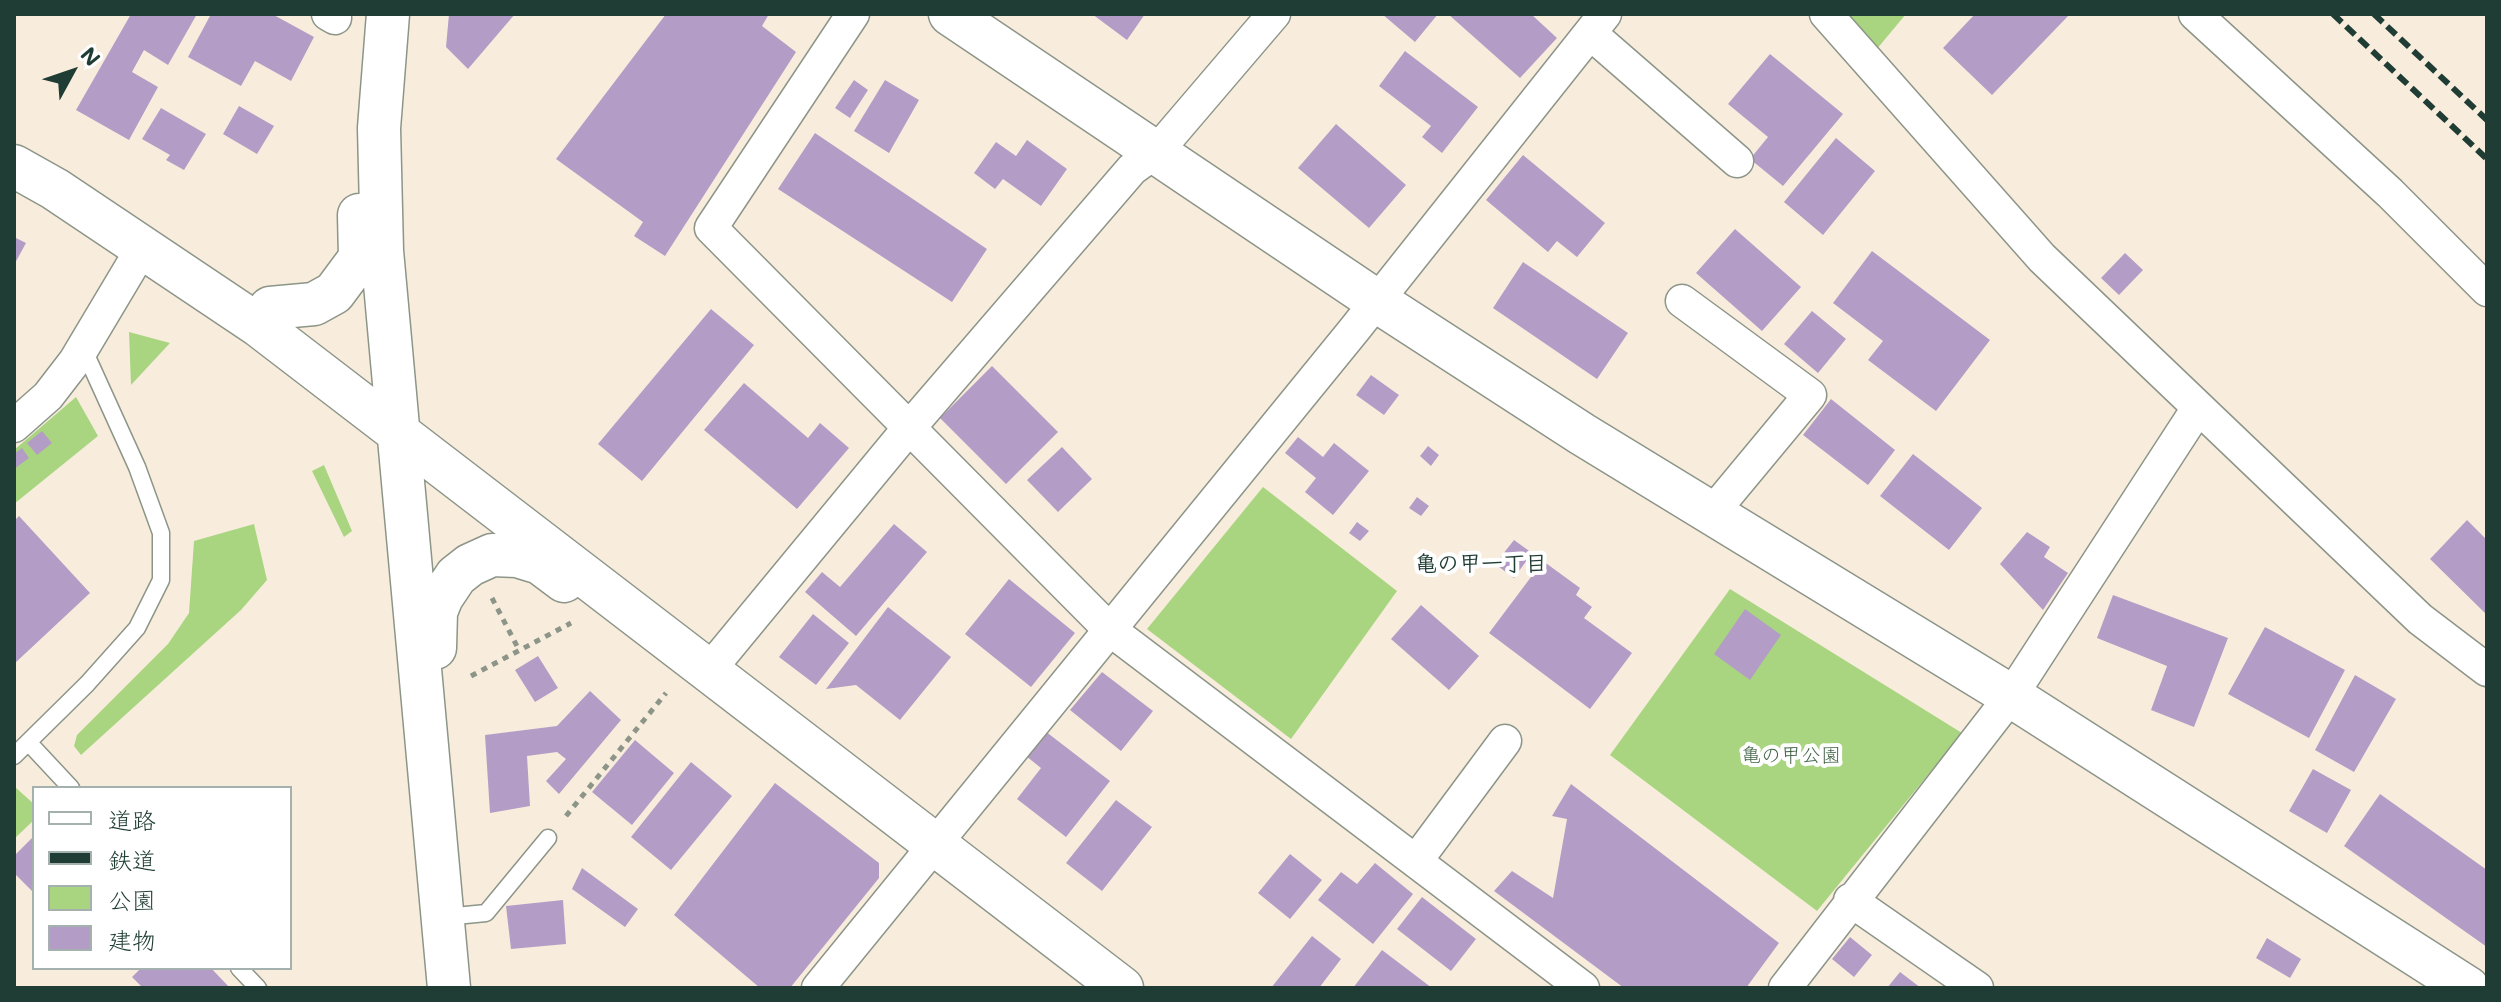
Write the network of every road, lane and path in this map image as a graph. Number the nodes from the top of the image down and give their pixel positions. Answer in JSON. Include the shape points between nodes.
{"nodes":[{"id":1,"x":388,"y":14,"type":"edge"},
{"id":2,"x":853,"y":14,"type":"edge"},
{"id":3,"x":950,"y":14,"type":"edge"},
{"id":4,"x":1274,"y":14,"type":"edge"},
{"id":5,"x":1826,"y":14,"type":"edge"},
{"id":6,"x":2195,"y":14,"type":"edge"},
{"id":7,"x":1597,"y":24,"type":"edge"},
{"id":8,"x":1157,"y":151,"type":"junction"},
{"id":9,"x":1737,"y":161,"type":"dead end"},
{"id":10,"x":14,"y":166,"type":"edge"},
{"id":11,"x":64,"y":195,"type":"junction"},
{"id":12,"x":143,"y":247,"type":"junction"},
{"id":13,"x":2487,"y":290,"type":"edge"},
{"id":14,"x":1375,"y":300,"type":"junction"},
{"id":15,"x":1682,"y":301,"type":"dead end"},
{"id":16,"x":270,"y":308,"type":"junction"},
{"id":17,"x":83,"y":348,"type":"junction"},
{"id":18,"x":2198,"y":408,"type":"junction"},
{"id":19,"x":14,"y":426,"type":"edge"},
{"id":20,"x":909,"y":428,"type":"junction"},
{"id":21,"x":399,"y":429,"type":"junction"},
{"id":22,"x":1712,"y":513,"type":"junction"},
{"id":23,"x":540,"y":563,"type":"junction"},
{"id":24,"x":492,"y":597,"type":"dead end"},
{"id":25,"x":572,"y":622,"type":"dead end"},
{"id":26,"x":1109,"y":629,"type":"junction"},
{"id":27,"x":519,"y":650,"type":"junction"},
{"id":28,"x":710,"y":669,"type":"junction"},
{"id":29,"x":2487,"y":670,"type":"edge"},
{"id":30,"x":471,"y":676,"type":"dead end"},
{"id":31,"x":666,"y":693,"type":"dead end"},
{"id":32,"x":2011,"y":696,"type":"junction"},
{"id":33,"x":1505,"y":741,"type":"dead end"},
{"id":34,"x":29,"y":743,"type":"junction"},
{"id":35,"x":14,"y":756,"type":"edge"},
{"id":36,"x":69,"y":786,"type":"edge"},
{"id":37,"x":432,"y":795,"type":"junction"},
{"id":38,"x":548,"y":838,"type":"joint"},
{"id":39,"x":936,"y":846,"type":"junction"},
{"id":40,"x":1416,"y":861,"type":"junction"},
{"id":41,"x":1850,"y":900,"type":"junction"},
{"id":42,"x":443,"y":917,"type":"junction"},
{"id":43,"x":241,"y":970,"type":"edge"},
{"id":44,"x":258,"y":988,"type":"edge"},
{"id":45,"x":449,"y":988,"type":"edge"},
{"id":46,"x":818,"y":988,"type":"edge"},
{"id":47,"x":1122,"y":988,"type":"edge"},
{"id":48,"x":1583,"y":988,"type":"edge"},
{"id":49,"x":1785,"y":988,"type":"edge"},
{"id":50,"x":1977,"y":988,"type":"edge"},
{"id":51,"x":2468,"y":988,"type":"edge"}],
"edges":[{"from":1,"to":16,"type":"street","via":[[360,112],[360,258],[334,293],[314,304]]},
{"from":1,"to":21,"type":"street","via":[[379,128],[382,251]]},
{"from":2,"to":20,"type":"street","via":[[711,228]]},
{"from":3,"to":8,"type":"street"},
{"from":4,"to":8,"type":"street"},
{"from":5,"to":18,"type":"street","via":[[2042,258]]},
{"from":6,"to":13,"type":"street"},
{"from":7,"to":9,"type":"street"},
{"from":7,"to":14,"type":"street"},
{"from":8,"to":14,"type":"street"},
{"from":8,"to":20,"type":"street","via":[[1132,169]]},
{"from":10,"to":11,"type":"street"},
{"from":11,"to":12,"type":"street"},
{"from":11,"to":16,"type":"street","via":[[102,196]]},
{"from":12,"to":17,"type":"street"},
{"from":12,"to":21,"type":"street"},
{"from":14,"to":22,"type":"street"},
{"from":14,"to":26,"type":"street"},
{"from":15,"to":22,"type":"street","via":[[1810,395]]},
{"from":16,"to":21,"type":"street"},
{"from":17,"to":19,"type":"street","via":[[48,396]]},
{"from":17,"to":34,"type":"lane","via":[[161,533],[161,580],[137,628]]},
{"from":18,"to":29,"type":"street","via":[[2420,619]]},
{"from":18,"to":32,"type":"street"},
{"from":20,"to":26,"type":"street"},
{"from":20,"to":28,"type":"street"},
{"from":21,"to":23,"type":"street"},
{"from":21,"to":28,"type":"street"},
{"from":21,"to":37,"type":"street"},
{"from":22,"to":32,"type":"street"},
{"from":23,"to":37,"type":"street","via":[[492,555],[456,576],[442,597],[436,612]]},
{"from":23,"to":39,"type":"street","via":[[764,732]]},
{"from":24,"to":27,"type":"path"},
{"from":25,"to":27,"type":"path"},
{"from":26,"to":39,"type":"street"},
{"from":26,"to":40,"type":"street"},
{"from":27,"to":30,"type":"path"},
{"from":28,"to":39,"type":"street"},
{"from":31,"to":38,"type":"path"},
{"from":32,"to":41,"type":"street"},
{"from":32,"to":51,"type":"street"},
{"from":33,"to":40,"type":"street"},
{"from":34,"to":35,"type":"lane"},
{"from":34,"to":36,"type":"lane"},
{"from":37,"to":42,"type":"street"},
{"from":38,"to":42,"type":"lane","via":[[486,913]]},
{"from":39,"to":46,"type":"street"},
{"from":39,"to":47,"type":"street"},
{"from":40,"to":48,"type":"street"},
{"from":41,"to":49,"type":"street"},
{"from":41,"to":50,"type":"street"},
{"from":42,"to":45,"type":"street"},
{"from":43,"to":44,"type":"lane"}]}
